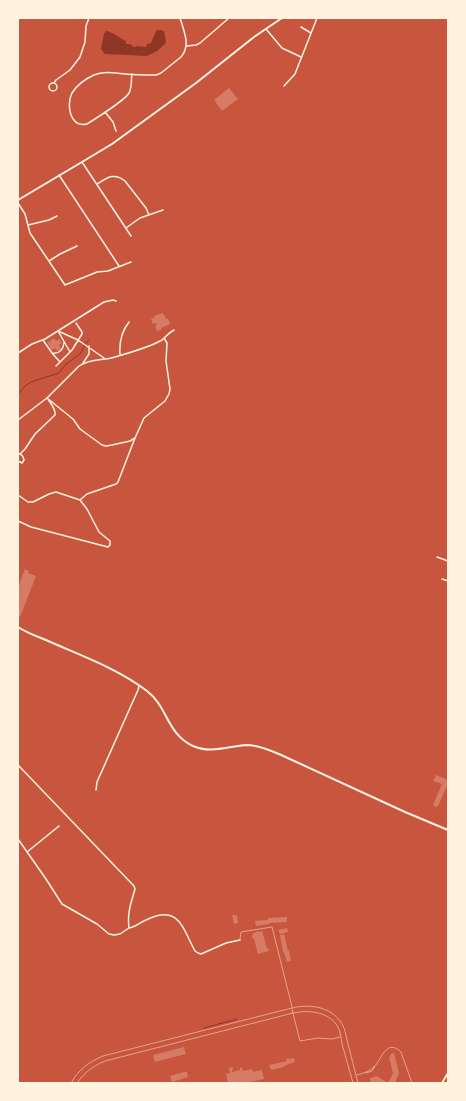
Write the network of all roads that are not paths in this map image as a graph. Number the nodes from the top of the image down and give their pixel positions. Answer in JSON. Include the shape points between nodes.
{"nodes":[{"id":1,"x":89,"y":18,"type":"edge"},
{"id":2,"x":180,"y":18,"type":"edge"},
{"id":3,"x":229,"y":18,"type":"edge"},
{"id":4,"x":282,"y":18,"type":"edge"},
{"id":5,"x":317,"y":18,"type":"edge"},
{"id":6,"x":301,"y":27,"type":"dead end"},
{"id":7,"x":266,"y":29,"type":"junction"},
{"id":8,"x":311,"y":33,"type":"junction"},
{"id":9,"x":187,"y":46,"type":"junction"},
{"id":10,"x":302,"y":57,"type":"junction"},
{"id":11,"x":132,"y":74,"type":"junction"},
{"id":12,"x":54,"y":84,"type":"dead end"},
{"id":13,"x":284,"y":86,"type":"dead end"},
{"id":14,"x":105,"y":112,"type":"junction"},
{"id":15,"x":116,"y":131,"type":"dead end"},
{"id":16,"x":82,"y":162,"type":"junction"},
{"id":17,"x":59,"y":175,"type":"junction"},
{"id":18,"x":97,"y":184,"type":"junction"},
{"id":19,"x":18,"y":200,"type":"edge"},
{"id":20,"x":18,"y":204,"type":"edge"},
{"id":21,"x":163,"y":210,"type":"dead end"},
{"id":22,"x":149,"y":215,"type":"junction"},
{"id":23,"x":57,"y":216,"type":"dead end"},
{"id":24,"x":28,"y":225,"type":"junction"},
{"id":25,"x":126,"y":228,"type":"junction"},
{"id":26,"x":131,"y":236,"type":"dead end"},
{"id":27,"x":77,"y":246,"type":"dead end"},
{"id":28,"x":48,"y":261,"type":"junction"},
{"id":29,"x":131,"y":262,"type":"dead end"},
{"id":30,"x":119,"y":266,"type":"junction"},
{"id":31,"x":116,"y":301,"type":"dead end"},
{"id":32,"x":129,"y":322,"type":"dead end"},
{"id":33,"x":76,"y":323,"type":"dead end"},
{"id":34,"x":174,"y":330,"type":"dead end"},
{"id":35,"x":58,"y":332,"type":"junction"},
{"id":36,"x":164,"y":338,"type":"junction"},
{"id":37,"x":43,"y":340,"type":"junction"},
{"id":38,"x":78,"y":340,"type":"junction"},
{"id":39,"x":64,"y":343,"type":"junction"},
{"id":40,"x":89,"y":346,"type":"junction"},
{"id":41,"x":70,"y":352,"type":"junction"},
{"id":42,"x":52,"y":353,"type":"junction"},
{"id":43,"x":18,"y":354,"type":"edge"},
{"id":44,"x":120,"y":355,"type":"junction"},
{"id":45,"x":105,"y":359,"type":"junction"},
{"id":46,"x":60,"y":362,"type":"junction"},
{"id":47,"x":82,"y":364,"type":"junction"},
{"id":48,"x":56,"y":366,"type":"dead end"},
{"id":49,"x":47,"y":398,"type":"junction"},
{"id":50,"x":56,"y":406,"type":"junction"},
{"id":51,"x":54,"y":408,"type":"junction"},
{"id":52,"x":18,"y":420,"type":"edge"},
{"id":53,"x":136,"y":438,"type":"junction"},
{"id":54,"x":127,"y":441,"type":"junction"},
{"id":55,"x":132,"y":446,"type":"junction"},
{"id":56,"x":19,"y":454,"type":"edge"},
{"id":57,"x":18,"y":461,"type":"edge"},
{"id":58,"x":18,"y":495,"type":"edge"},
{"id":59,"x":80,"y":500,"type":"junction"},
{"id":60,"x":18,"y":521,"type":"edge"},
{"id":61,"x":437,"y":558,"type":"dead end"},
{"id":62,"x":448,"y":561,"type":"edge"},
{"id":63,"x":442,"y":579,"type":"dead end"},
{"id":64,"x":448,"y":581,"type":"edge"},
{"id":65,"x":18,"y":627,"type":"edge"},
{"id":66,"x":139,"y":686,"type":"junction"},
{"id":67,"x":18,"y":765,"type":"edge"},
{"id":68,"x":96,"y":790,"type":"dead end"},
{"id":69,"x":59,"y":826,"type":"dead end"},
{"id":70,"x":448,"y":830,"type":"edge"},
{"id":71,"x":18,"y":839,"type":"edge"},
{"id":72,"x":27,"y":852,"type":"junction"},
{"id":73,"x":129,"y":928,"type":"junction"},
{"id":74,"x":240,"y":940,"type":"joint"},
{"id":75,"x":292,"y":1008,"type":"junction"},
{"id":76,"x":293,"y":1013,"type":"junction"},
{"id":77,"x":341,"y":1037,"type":"junction"},
{"id":78,"x":448,"y":1073,"type":"edge"},
{"id":79,"x":353,"y":1076,"type":"junction"},
{"id":80,"x":71,"y":1083,"type":"edge"},
{"id":81,"x":77,"y":1083,"type":"edge"},
{"id":82,"x":353,"y":1083,"type":"edge"},
{"id":83,"x":358,"y":1083,"type":"edge"},
{"id":84,"x":412,"y":1083,"type":"edge"},
{"id":85,"x":442,"y":1083,"type":"edge"}],
"edges":[{"from":1,"to":12,"type":"street","via":[[80,57]]},
{"from":2,"to":9,"type":"street"},
{"from":3,"to":9,"type":"street","via":[[196,45]]},
{"from":4,"to":7,"type":"main road"},
{"from":5,"to":8,"type":"street"},
{"from":6,"to":8,"type":"street"},
{"from":7,"to":10,"type":"street","via":[[282,48]]},
{"from":7,"to":16,"type":"main road","via":[[166,106]]},
{"from":8,"to":10,"type":"street"},
{"from":9,"to":11,"type":"street","via":[[184,54],[161,73]]},
{"from":10,"to":13,"type":"street","via":[[295,74]]},
{"from":11,"to":14,"type":"street","via":[[129,93]]},
{"from":11,"to":14,"type":"street","via":[[96,74],[79,84],[73,91],[69,108],[77,123],[87,124]]},
{"from":14,"to":15,"type":"street"},
{"from":16,"to":17,"type":"main road"},
{"from":16,"to":18,"type":"street"},
{"from":17,"to":19,"type":"main road"},
{"from":17,"to":30,"type":"street"},
{"from":18,"to":22,"type":"street","via":[[111,176],[120,178],[125,181]]},
{"from":18,"to":25,"type":"street"},
{"from":20,"to":24,"type":"street","via":[[25,214]]},
{"from":21,"to":22,"type":"street"},
{"from":22,"to":25,"type":"street"},
{"from":23,"to":24,"type":"street"},
{"from":24,"to":28,"type":"street","via":[[30,233]]},
{"from":25,"to":26,"type":"street"},
{"from":27,"to":28,"type":"street"},
{"from":28,"to":30,"type":"street","via":[[65,285]]},
{"from":29,"to":30,"type":"street"},
{"from":31,"to":35,"type":"street","via":[[104,302]]},
{"from":32,"to":44,"type":"street","via":[[121,335]]},
{"from":33,"to":38,"type":"street","via":[[82,332]]},
{"from":34,"to":36,"type":"street"},
{"from":35,"to":37,"type":"street"},
{"from":35,"to":38,"type":"street"},
{"from":35,"to":39,"type":"street"},
{"from":36,"to":44,"type":"street"},
{"from":36,"to":53,"type":"street","via":[[167,343],[169,394],[165,401],[144,418]]},
{"from":37,"to":42,"type":"street"},
{"from":37,"to":43,"type":"street"},
{"from":38,"to":40,"type":"street"},
{"from":38,"to":41,"type":"street"},
{"from":39,"to":41,"type":"street"},
{"from":39,"to":42,"type":"street","via":[[61,351]]},
{"from":40,"to":45,"type":"street"},
{"from":40,"to":47,"type":"street","via":[[89,354]]},
{"from":41,"to":46,"type":"street"},
{"from":42,"to":46,"type":"street"},
{"from":44,"to":45,"type":"street"},
{"from":45,"to":47,"type":"street"},
{"from":46,"to":48,"type":"street"},
{"from":47,"to":49,"type":"street"},
{"from":49,"to":50,"type":"street"},
{"from":49,"to":51,"type":"street"},
{"from":49,"to":52,"type":"street"},
{"from":50,"to":51,"type":"street"},
{"from":50,"to":54,"type":"street","via":[[73,419],[80,429],[102,445]]},
{"from":51,"to":56,"type":"street","via":[[55,415]]},
{"from":53,"to":54,"type":"street"},
{"from":53,"to":55,"type":"street"},
{"from":54,"to":55,"type":"street"},
{"from":55,"to":59,"type":"street","via":[[116,484],[87,494]]},
{"from":56,"to":57,"type":"street","via":[[23,456],[24,462]]},
{"from":58,"to":59,"type":"street","via":[[28,502],[56,492]]},
{"from":59,"to":60,"type":"street","via":[[99,532],[110,541],[109,546],[31,527]]},
{"from":61,"to":62,"type":"street"},
{"from":63,"to":64,"type":"street"},
{"from":65,"to":66,"type":"main road","via":[[114,671]]},
{"from":66,"to":68,"type":"street","via":[[97,782]]},
{"from":66,"to":70,"type":"main road","via":[[157,700],[176,734],[193,746],[212,750],[246,745],[261,747]]},
{"from":67,"to":73,"type":"street","via":[[134,886],[129,909]]},
{"from":69,"to":72,"type":"street"},
{"from":71,"to":72,"type":"street"},
{"from":72,"to":73,"type":"street","via":[[62,904],[109,934],[120,934]]},
{"from":73,"to":74,"type":"street","via":[[166,914],[180,922],[195,951],[201,954]]},
{"from":74,"to":75,"type":"lane","via":[[241,932],[272,927]]},
{"from":75,"to":76,"type":"lane"},
{"from":75,"to":79,"type":"lane","via":[[320,1008],[332,1013],[339,1020],[345,1031]]},
{"from":75,"to":80,"type":"lane","via":[[103,1056],[86,1065]]},
{"from":76,"to":77,"type":"lane","via":[[312,1011],[326,1016],[338,1027]]},
{"from":76,"to":77,"type":"lane","via":[[300,1041]]},
{"from":76,"to":81,"type":"lane","via":[[104,1061],[90,1069]]},
{"from":77,"to":79,"type":"lane"},
{"from":78,"to":85,"type":"main road"},
{"from":79,"to":82,"type":"lane"},
{"from":79,"to":83,"type":"lane"},
{"from":79,"to":84,"type":"lane","via":[[371,1070],[386,1049],[392,1048],[401,1052]]}]}
